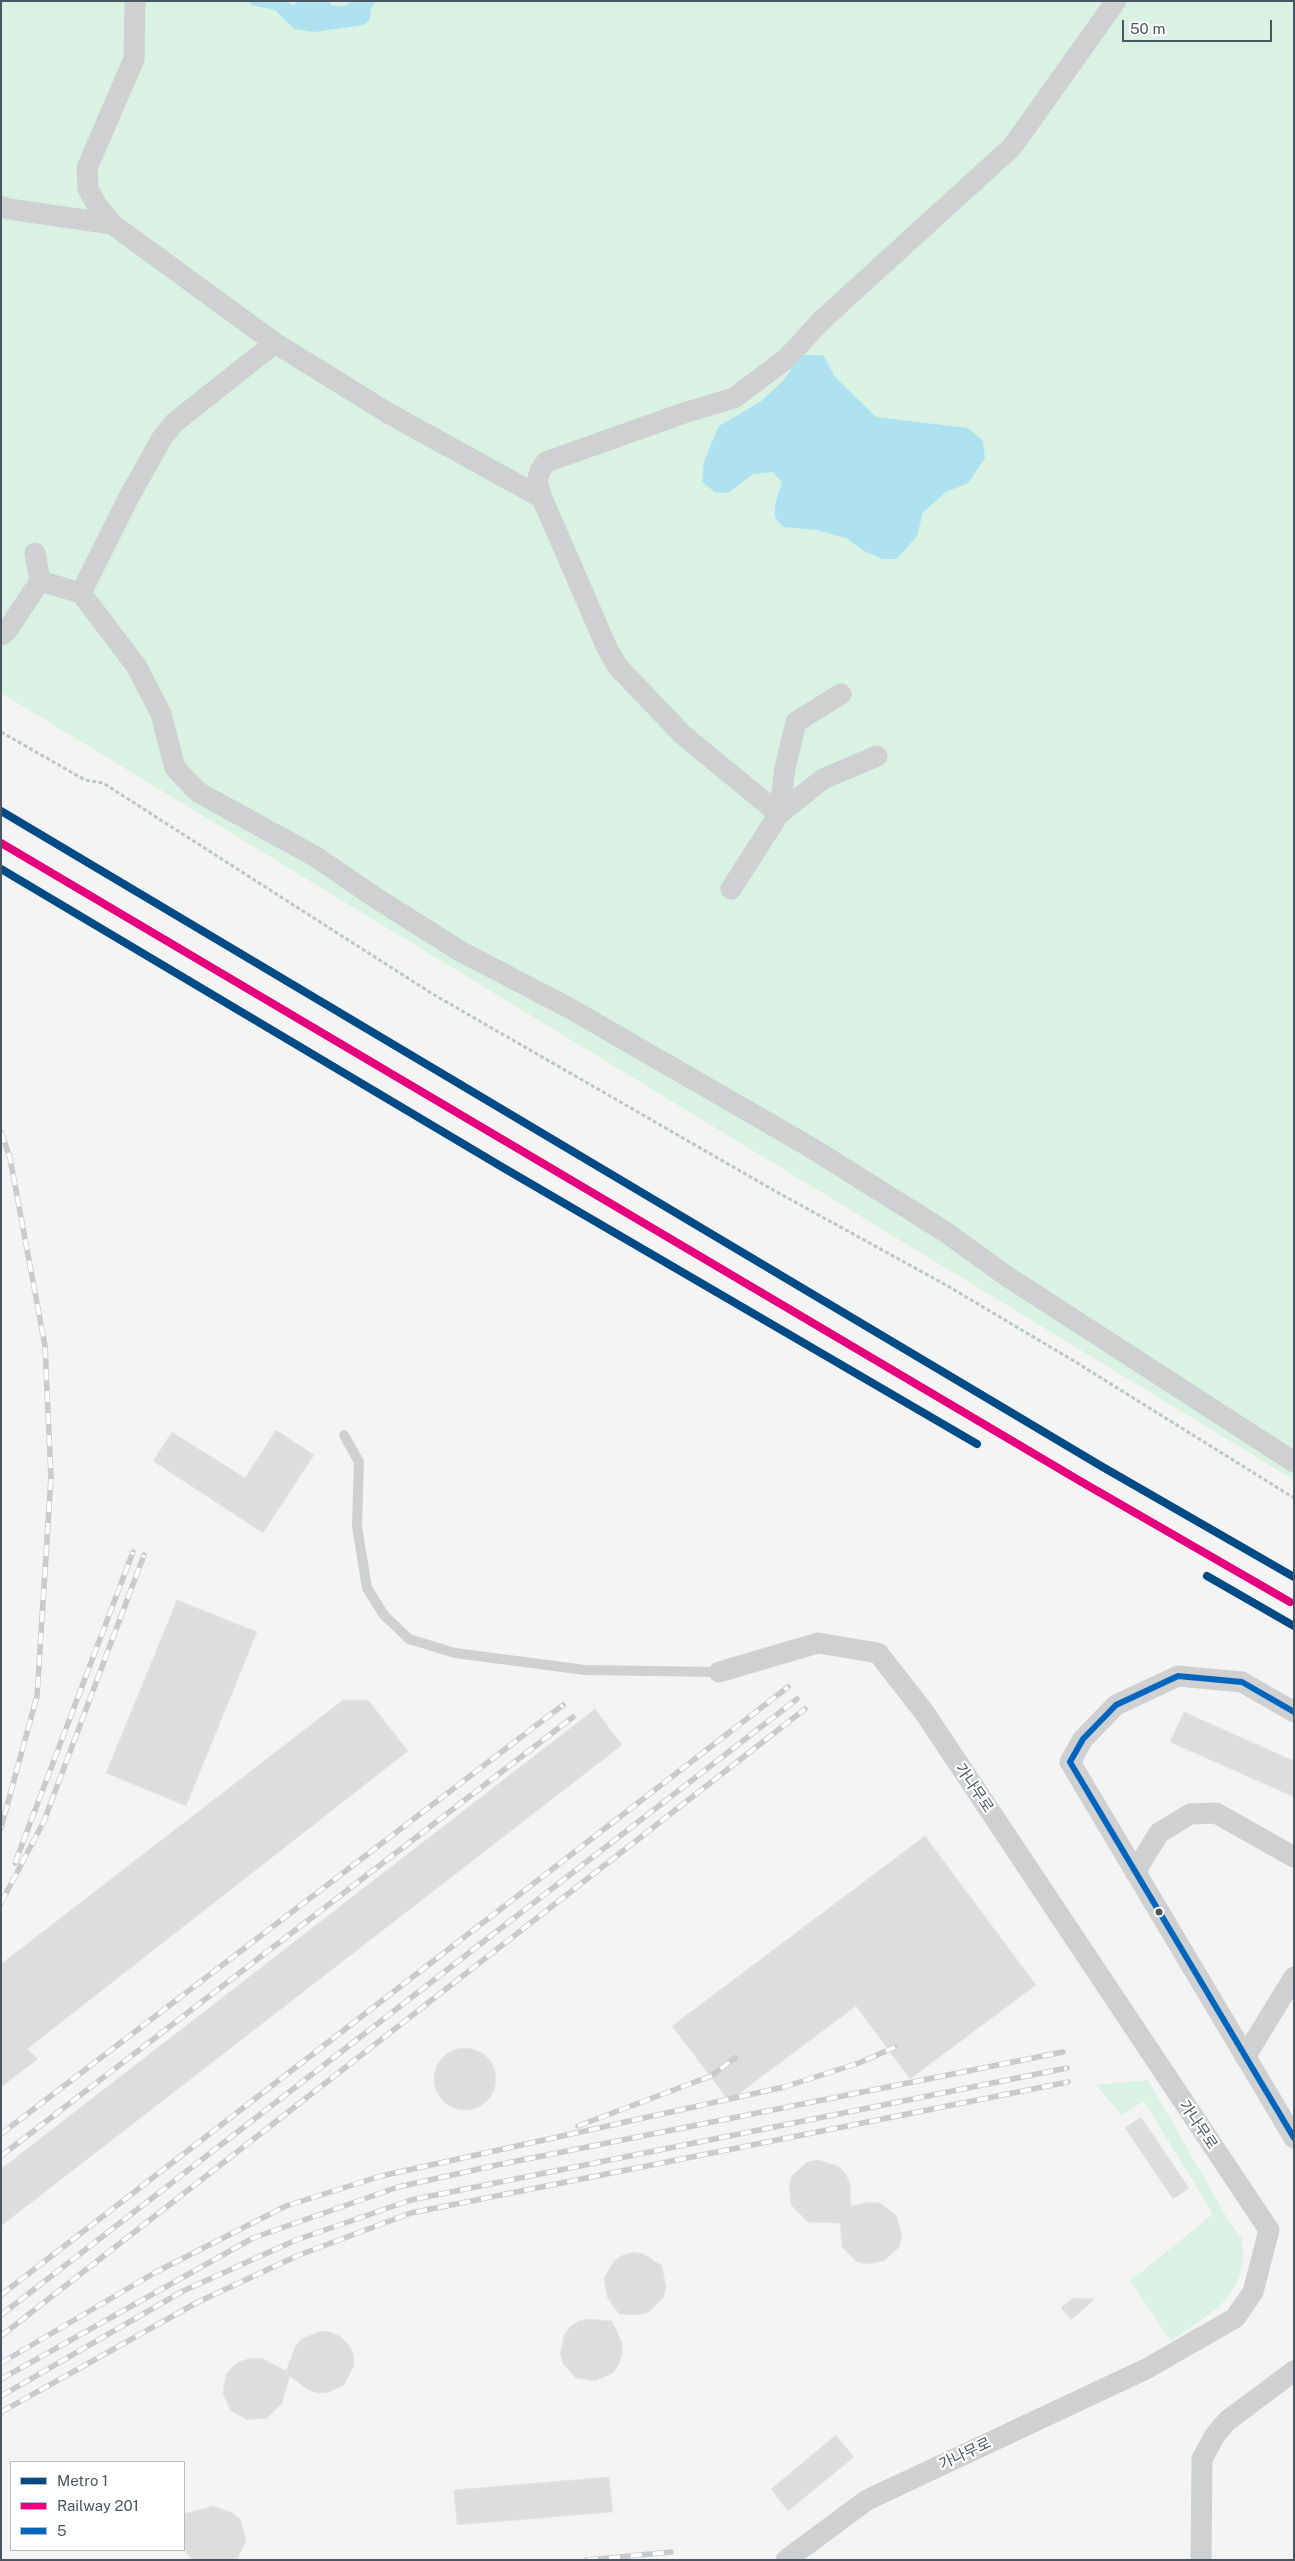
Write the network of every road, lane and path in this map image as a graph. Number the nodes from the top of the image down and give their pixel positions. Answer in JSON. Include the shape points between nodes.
{"nodes":[{"id":1,"x":135,"y":1,"type":"edge"},
{"id":2,"x":1116,"y":1,"type":"edge"},
{"id":3,"x":1,"y":206,"type":"edge"},
{"id":4,"x":112,"y":224,"type":"junction"},
{"id":5,"x":275,"y":343,"type":"junction"},
{"id":6,"x":542,"y":498,"type":"junction"},
{"id":7,"x":35,"y":553,"type":"dead end"},
{"id":8,"x":40,"y":581,"type":"junction"},
{"id":9,"x":81,"y":593,"type":"junction"},
{"id":10,"x":1,"y":635,"type":"edge"},
{"id":11,"x":841,"y":694,"type":"dead end"},
{"id":12,"x":1,"y":732,"type":"edge"},
{"id":13,"x":877,"y":756,"type":"dead end"},
{"id":14,"x":779,"y":814,"type":"junction"},
{"id":15,"x":731,"y":889,"type":"dead end"},
{"id":16,"x":344,"y":1435,"type":"dead end"},
{"id":17,"x":1294,"y":1462,"type":"edge"},
{"id":18,"x":1294,"y":1498,"type":"edge"},
{"id":19,"x":720,"y":1672,"type":"joint"},
{"id":20,"x":1294,"y":1712,"type":"edge"},
{"id":21,"x":1294,"y":1858,"type":"edge"},
{"id":22,"x":1135,"y":1872,"type":"junction"},
{"id":23,"x":1294,"y":1977,"type":"edge"},
{"id":24,"x":1246,"y":2057,"type":"junction"},
{"id":25,"x":1294,"y":2138,"type":"edge"},
{"id":26,"x":1294,"y":2371,"type":"edge"},
{"id":27,"x":786,"y":2560,"type":"edge"},
{"id":28,"x":1201,"y":2560,"type":"edge"}],
"edges":[{"from":1,"to":4,"type":"street","via":[[134,59],[87,168],[88,189]]},
{"from":2,"to":6,"type":"street","via":[[1012,147],[822,320],[786,359],[734,398],[546,462],[537,482]]},
{"from":3,"to":4,"type":"street","via":[[9,210]]},
{"from":4,"to":5,"type":"street"},
{"from":5,"to":6,"type":"street","via":[[388,413]]},
{"from":5,"to":9,"type":"street","via":[[175,422],[162,438]]},
{"from":6,"to":14,"type":"street","via":[[618,667],[683,735]]},
{"from":7,"to":8,"type":"street"},
{"from":8,"to":9,"type":"street"},
{"from":8,"to":10,"type":"street","via":[[7,631]]},
{"from":9,"to":17,"type":"street","via":[[137,667],[161,714],[175,768],[198,792],[316,856],[460,951],[571,1009],[810,1147],[944,1230],[1008,1277]]},
{"from":11,"to":14,"type":"street","via":[[796,722]]},
{"from":12,"to":18,"type":"path","via":[[85,780],[103,783],[431,993],[775,1191],[946,1285]]},
{"from":13,"to":14,"type":"street","via":[[823,779]]},
{"from":14,"to":15,"type":"street"},
{"from":16,"to":19,"type":"lane","via":[[359,1462],[357,1527],[367,1588],[384,1615],[409,1639],[455,1653],[585,1670]]},
{"from":19,"to":27,"type":"street","name":"가나무로","via":[[818,1643],[878,1653],[924,1712],[1269,2230],[1253,2292],[1235,2318],[1146,2369],[867,2500]]},
{"from":20,"to":22,"type":"street","via":[[1242,1682],[1178,1676],[1116,1705],[1083,1739],[1070,1762]]},
{"from":21,"to":22,"type":"street","via":[[1216,1813],[1190,1814],[1159,1832]]},
{"from":22,"to":24,"type":"street"},
{"from":23,"to":24,"type":"street"},
{"from":24,"to":25,"type":"street"},
{"from":26,"to":28,"type":"street","via":[[1227,2421],[1202,2459]]}]}
